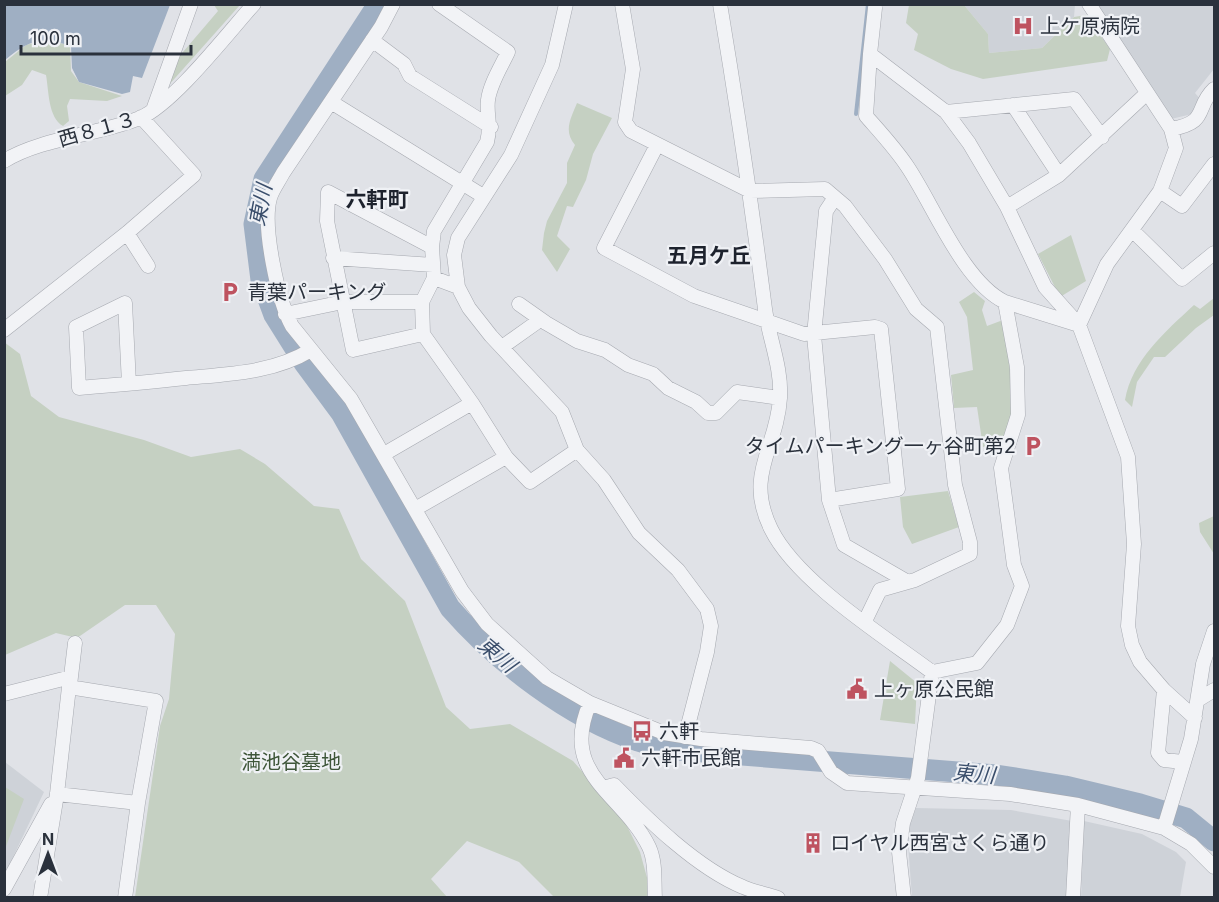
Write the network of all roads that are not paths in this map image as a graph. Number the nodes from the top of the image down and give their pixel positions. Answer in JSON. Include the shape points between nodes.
{"nodes":[{"id":1,"x":191,"y":4,"type":"edge"},
{"id":2,"x":254,"y":4,"type":"edge"},
{"id":3,"x":393,"y":4,"type":"edge"},
{"id":4,"x":439,"y":4,"type":"edge"},
{"id":5,"x":566,"y":4,"type":"edge"},
{"id":6,"x":622,"y":4,"type":"edge"},
{"id":7,"x":720,"y":4,"type":"edge"},
{"id":8,"x":1089,"y":4,"type":"edge"},
{"id":9,"x":875,"y":8,"type":"dead end"},
{"id":10,"x":372,"y":40,"type":"junction"},
{"id":11,"x":870,"y":54,"type":"junction"},
{"id":12,"x":1215,"y":89,"type":"edge"},
{"id":13,"x":1146,"y":94,"type":"junction"},
{"id":14,"x":331,"y":102,"type":"junction"},
{"id":15,"x":1013,"y":105,"type":"junction"},
{"id":16,"x":946,"y":112,"type":"junction"},
{"id":17,"x":146,"y":115,"type":"junction"},
{"id":18,"x":490,"y":127,"type":"junction"},
{"id":19,"x":1171,"y":129,"type":"junction"},
{"id":20,"x":1102,"y":137,"type":"junction"},
{"id":21,"x":657,"y":145,"type":"junction"},
{"id":22,"x":4,"y":161,"type":"edge"},
{"id":23,"x":1215,"y":164,"type":"edge"},
{"id":24,"x":1059,"y":175,"type":"junction"},
{"id":25,"x":464,"y":183,"type":"junction"},
{"id":26,"x":750,"y":190,"type":"junction"},
{"id":27,"x":1160,"y":191,"type":"junction"},
{"id":28,"x":483,"y":196,"type":"junction"},
{"id":29,"x":834,"y":199,"type":"junction"},
{"id":30,"x":1007,"y":207,"type":"junction"},
{"id":31,"x":1132,"y":231,"type":"junction"},
{"id":32,"x":127,"y":233,"type":"junction"},
{"id":33,"x":432,"y":247,"type":"junction"},
{"id":34,"x":1215,"y":253,"type":"edge"},
{"id":35,"x":333,"y":258,"type":"junction"},
{"id":36,"x":148,"y":266,"type":"dead end"},
{"id":37,"x":433,"y":272,"type":"junction"},
{"id":38,"x":458,"y":287,"type":"junction"},
{"id":39,"x":343,"y":302,"type":"junction"},
{"id":40,"x":422,"y":302,"type":"junction"},
{"id":41,"x":1005,"y":302,"type":"junction"},
{"id":42,"x":519,"y":304,"type":"dead end"},
{"id":43,"x":285,"y":314,"type":"junction"},
{"id":44,"x":540,"y":320,"type":"junction"},
{"id":45,"x":767,"y":320,"type":"junction"},
{"id":46,"x":1079,"y":325,"type":"junction"},
{"id":47,"x":4,"y":330,"type":"edge"},
{"id":48,"x":423,"y":334,"type":"junction"},
{"id":49,"x":814,"y":335,"type":"junction"},
{"id":50,"x":502,"y":347,"type":"junction"},
{"id":51,"x":311,"y":350,"type":"junction"},
{"id":52,"x":129,"y":384,"type":"junction"},
{"id":53,"x":780,"y":398,"type":"junction"},
{"id":54,"x":472,"y":403,"type":"junction"},
{"id":55,"x":578,"y":450,"type":"junction"},
{"id":56,"x":384,"y":454,"type":"junction"},
{"id":57,"x":506,"y":457,"type":"junction"},
{"id":58,"x":829,"y":500,"type":"junction"},
{"id":59,"x":415,"y":509,"type":"junction"},
{"id":60,"x":908,"y":582,"type":"junction"},
{"id":61,"x":865,"y":621,"type":"junction"},
{"id":62,"x":1215,"y":632,"type":"edge"},
{"id":63,"x":75,"y":643,"type":"dead end"},
{"id":64,"x":932,"y":672,"type":"junction"},
{"id":65,"x":70,"y":682,"type":"junction"},
{"id":66,"x":1164,"y":690,"type":"junction"},
{"id":67,"x":1215,"y":690,"type":"edge"},
{"id":68,"x":4,"y":694,"type":"edge"},
{"id":69,"x":1198,"y":700,"type":"junction"},
{"id":70,"x":586,"y":712,"type":"junction"},
{"id":71,"x":1195,"y":718,"type":"junction"},
{"id":72,"x":685,"y":737,"type":"junction"},
{"id":73,"x":1183,"y":762,"type":"junction"},
{"id":74,"x":917,"y":776,"type":"junction"},
{"id":75,"x":603,"y":788,"type":"junction"},
{"id":76,"x":57,"y":794,"type":"junction"},
{"id":77,"x":138,"y":803,"type":"junction"},
{"id":78,"x":1078,"y":805,"type":"junction"},
{"id":79,"x":1165,"y":824,"type":"junction"},
{"id":80,"x":1215,"y":867,"type":"edge"},
{"id":81,"x":4,"y":889,"type":"edge"},
{"id":82,"x":40,"y":897,"type":"edge"},
{"id":83,"x":125,"y":897,"type":"edge"},
{"id":84,"x":655,"y":897,"type":"edge"},
{"id":85,"x":778,"y":897,"type":"edge"},
{"id":86,"x":904,"y":897,"type":"edge"},
{"id":87,"x":1073,"y":897,"type":"edge"}],
"edges":[{"from":1,"to":17,"type":"street"},
{"from":2,"to":17,"type":"street","name":"西８１３","via":[[171,96]]},
{"from":3,"to":10,"type":"street"},
{"from":4,"to":18,"type":"street","via":[[508,52],[489,92]]},
{"from":5,"to":28,"type":"street","via":[[552,65],[511,154]]},
{"from":6,"to":21,"type":"street","via":[[633,69],[624,122],[631,131]]},
{"from":7,"to":26,"type":"street"},
{"from":8,"to":13,"type":"street"},
{"from":9,"to":11,"type":"street"},
{"from":10,"to":14,"type":"street"},
{"from":10,"to":18,"type":"street","via":[[404,64],[410,76]]},
{"from":11,"to":16,"type":"street"},
{"from":11,"to":41,"type":"street","via":[[866,116],[908,167],[979,282]]},
{"from":12,"to":19,"type":"street","via":[[1195,121]]},
{"from":13,"to":19,"type":"street"},
{"from":13,"to":20,"type":"street"},
{"from":14,"to":25,"type":"street"},
{"from":14,"to":43,"type":"street","via":[[270,198],[269,241]]},
{"from":15,"to":16,"type":"street"},
{"from":15,"to":20,"type":"street","via":[[1074,99]]},
{"from":15,"to":24,"type":"street"},
{"from":16,"to":30,"type":"street","via":[[969,142]]},
{"from":17,"to":22,"type":"street","name":"西８１３","via":[[91,135],[18,152]]},
{"from":17,"to":32,"type":"street","via":[[194,175]]},
{"from":18,"to":25,"type":"street"},
{"from":19,"to":27,"type":"street","via":[[1176,148]]},
{"from":20,"to":24,"type":"street"},
{"from":21,"to":26,"type":"street"},
{"from":21,"to":45,"type":"street","via":[[604,249],[694,297]]},
{"from":23,"to":27,"type":"street","via":[[1182,206]]},
{"from":24,"to":30,"type":"street"},
{"from":25,"to":28,"type":"street"},
{"from":25,"to":33,"type":"street","via":[[434,231]]},
{"from":26,"to":29,"type":"street","via":[[825,189]]},
{"from":26,"to":45,"type":"street"},
{"from":27,"to":31,"type":"street"},
{"from":28,"to":38,"type":"street","via":[[458,238],[454,255]]},
{"from":29,"to":49,"type":"street","via":[[826,211]]},
{"from":29,"to":60,"type":"street","via":[[845,206],[885,259],[916,309],[937,327],[955,485],[970,554]]},
{"from":30,"to":46,"type":"street","via":[[1045,286]]},
{"from":31,"to":34,"type":"street","via":[[1182,279]]},
{"from":31,"to":46,"type":"street","via":[[1107,264]]},
{"from":32,"to":36,"type":"street"},
{"from":32,"to":47,"type":"street"},
{"from":33,"to":35,"type":"street","via":[[328,192],[327,222]]},
{"from":33,"to":37,"type":"street"},
{"from":35,"to":37,"type":"street"},
{"from":35,"to":39,"type":"street"},
{"from":37,"to":38,"type":"street"},
{"from":37,"to":40,"type":"street"},
{"from":38,"to":50,"type":"street","via":[[470,309]]},
{"from":39,"to":40,"type":"street"},
{"from":39,"to":43,"type":"street"},
{"from":39,"to":48,"type":"street","via":[[353,350]]},
{"from":40,"to":48,"type":"street"},
{"from":41,"to":46,"type":"street"},
{"from":41,"to":64,"type":"street","via":[[1017,367],[1018,415],[1001,468],[1014,565],[1022,586],[1007,625],[977,663]]},
{"from":42,"to":44,"type":"street"},
{"from":43,"to":51,"type":"street"},
{"from":44,"to":50,"type":"street"},
{"from":44,"to":53,"type":"street","via":[[653,374],[708,413],[716,413],[737,392]]},
{"from":45,"to":49,"type":"street"},
{"from":45,"to":53,"type":"street"},
{"from":46,"to":66,"type":"street","via":[[1128,457],[1134,544],[1128,626],[1132,645],[1140,662]]},
{"from":48,"to":54,"type":"street"},
{"from":49,"to":58,"type":"street"},
{"from":49,"to":58,"type":"street","via":[[881,329],[898,489]]},
{"from":50,"to":55,"type":"street","via":[[562,412]]},
{"from":51,"to":52,"type":"street","via":[[294,361],[248,373]]},
{"from":51,"to":56,"type":"street","via":[[351,399]]},
{"from":52,"to":52,"type":"street","via":[[79,388],[76,327],[125,303]]},
{"from":53,"to":61,"type":"street","via":[[777,426],[761,467],[759,489],[769,526],[793,563]]},
{"from":54,"to":56,"type":"street"},
{"from":54,"to":57,"type":"street"},
{"from":55,"to":57,"type":"street","via":[[530,482]]},
{"from":55,"to":72,"type":"street","via":[[604,480],[639,533],[678,570],[707,609],[711,626],[707,652]]},
{"from":56,"to":59,"type":"street"},
{"from":57,"to":59,"type":"street"},
{"from":58,"to":60,"type":"street","via":[[844,545]]},
{"from":59,"to":70,"type":"street","via":[[462,591],[486,624]]},
{"from":60,"to":61,"type":"street","via":[[880,590]]},
{"from":61,"to":64,"type":"street"},
{"from":62,"to":69,"type":"street","via":[[1203,664]]},
{"from":63,"to":65,"type":"street"},
{"from":64,"to":74,"type":"street"},
{"from":65,"to":68,"type":"street"},
{"from":65,"to":76,"type":"street"},
{"from":65,"to":77,"type":"street","via":[[156,701]]},
{"from":66,"to":71,"type":"street"},
{"from":66,"to":73,"type":"street","via":[[1158,753],[1164,760]]},
{"from":67,"to":69,"type":"street"},
{"from":69,"to":71,"type":"street"},
{"from":70,"to":72,"type":"street"},
{"from":70,"to":75,"type":"street","via":[[582,754]]},
{"from":71,"to":73,"type":"street"},
{"from":72,"to":74,"type":"street","via":[[804,747],[818,752],[831,772],[847,783]]},
{"from":73,"to":79,"type":"street"},
{"from":74,"to":78,"type":"street"},
{"from":74,"to":86,"type":"street","via":[[899,852]]},
{"from":75,"to":84,"type":"street","via":[[649,847]]},
{"from":75,"to":85,"type":"street","via":[[614,785],[652,824],[713,871],[743,887]]},
{"from":76,"to":77,"type":"street"},
{"from":76,"to":81,"type":"street"},
{"from":76,"to":82,"type":"street"},
{"from":77,"to":83,"type":"street"},
{"from":78,"to":79,"type":"street"},
{"from":78,"to":87,"type":"street"},
{"from":79,"to":80,"type":"street"}]}
